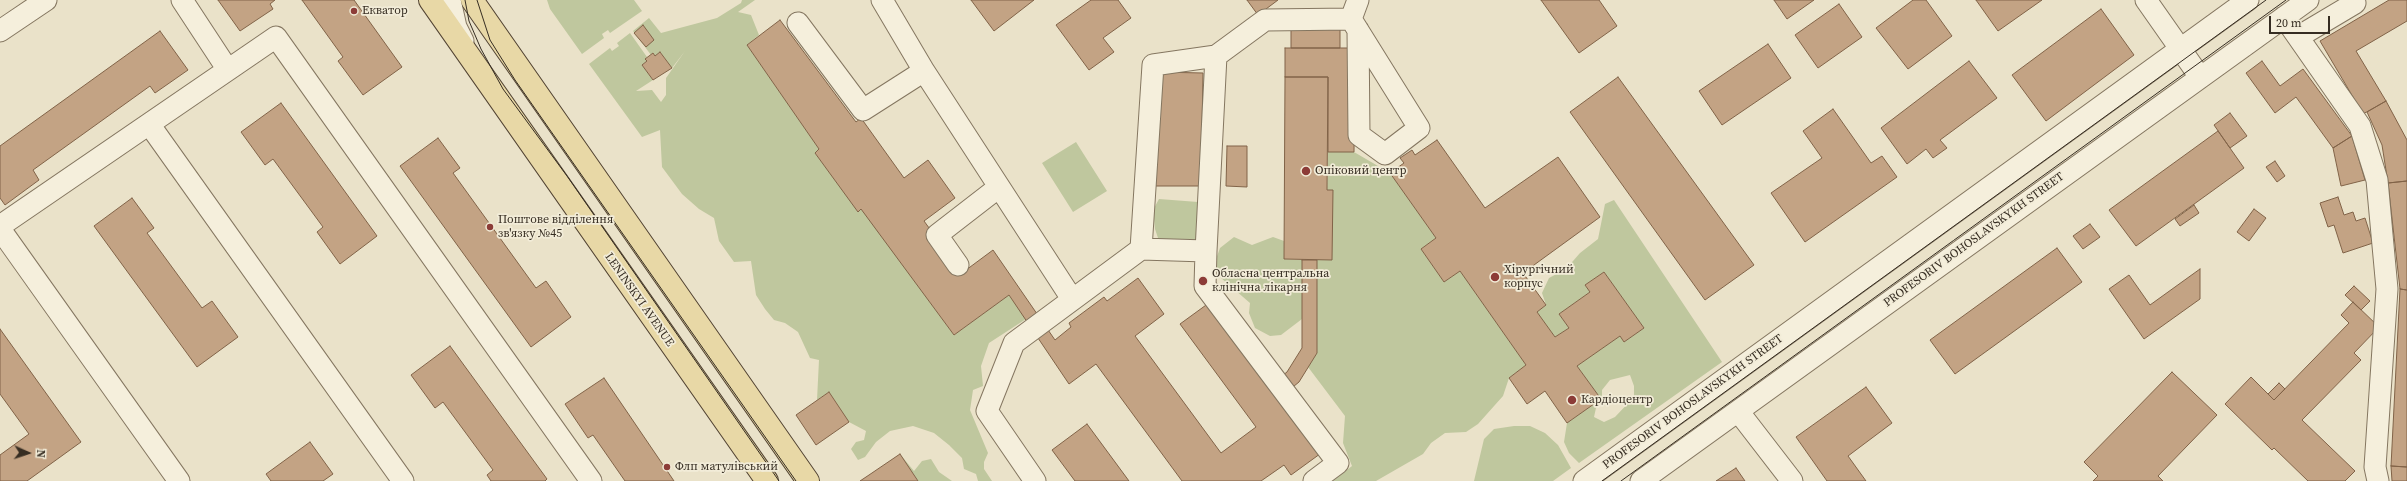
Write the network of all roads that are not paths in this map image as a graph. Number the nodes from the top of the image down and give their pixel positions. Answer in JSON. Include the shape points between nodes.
{"nodes":[{"id":1,"x":46,"y":0,"type":"edge"},
{"id":2,"x":182,"y":0,"type":"edge"},
{"id":3,"x":430,"y":0,"type":"edge"},
{"id":4,"x":450,"y":0,"type":"edge"},
{"id":5,"x":472,"y":0,"type":"edge"},
{"id":6,"x":489,"y":0,"type":"edge"},
{"id":7,"x":882,"y":0,"type":"edge"},
{"id":8,"x":2146,"y":0,"type":"edge"},
{"id":9,"x":2248,"y":0,"type":"edge"},
{"id":10,"x":2308,"y":0,"type":"edge"},
{"id":11,"x":2355,"y":3,"type":"dead end"},
{"id":12,"x":1356,"y":16,"type":"edge"},
{"id":13,"x":2284,"y":17,"type":"junction"},
{"id":14,"x":798,"y":23,"type":"dead end"},
{"id":15,"x":0,"y":31,"type":"edge"},
{"id":16,"x":497,"y":33,"type":"junction"},
{"id":17,"x":2298,"y":37,"type":"junction"},
{"id":18,"x":2180,"y":48,"type":"junction"},
{"id":19,"x":1216,"y":56,"type":"junction"},
{"id":20,"x":228,"y":70,"type":"junction"},
{"id":21,"x":924,"y":71,"type":"junction"},
{"id":22,"x":482,"y":75,"type":"junction"},
{"id":23,"x":2200,"y":77,"type":"junction"},
{"id":24,"x":149,"y":124,"type":"junction"},
{"id":25,"x":999,"y":186,"type":"junction"},
{"id":26,"x":0,"y":226,"type":"edge"},
{"id":27,"x":0,"y":229,"type":"edge"},
{"id":28,"x":1142,"y":248,"type":"junction"},
{"id":29,"x":1206,"y":250,"type":"junction"},
{"id":30,"x":958,"y":266,"type":"dead end"},
{"id":31,"x":1072,"y":299,"type":"junction"},
{"id":32,"x":1738,"y":411,"type":"junction"},
{"id":33,"x":179,"y":481,"type":"edge"},
{"id":34,"x":403,"y":481,"type":"edge"},
{"id":35,"x":591,"y":481,"type":"edge"},
{"id":36,"x":766,"y":481,"type":"edge"},
{"id":37,"x":808,"y":481,"type":"edge"},
{"id":38,"x":1035,"y":481,"type":"edge"},
{"id":39,"x":1314,"y":481,"type":"edge"},
{"id":40,"x":1584,"y":481,"type":"edge"},
{"id":41,"x":1641,"y":481,"type":"edge"},
{"id":42,"x":1792,"y":481,"type":"edge"},
{"id":43,"x":2378,"y":481,"type":"edge"}],
"edges":[{"from":1,"to":15,"type":"street"},
{"from":2,"to":20,"type":"street"},
{"from":3,"to":22,"type":"main road","name":"LENINSKYI AVENUE"},
{"from":4,"to":22,"type":"street","via":[[456,27]]},
{"from":5,"to":16,"type":"main road"},
{"from":6,"to":16,"type":"main road"},
{"from":7,"to":21,"type":"street"},
{"from":8,"to":18,"type":"street"},
{"from":9,"to":18,"type":"street","name":"PROFESORIV BOHOSLAVSKYKH STREET"},
{"from":10,"to":13,"type":"street","name":"PROFESORIV BOHOSLAVSKYKH STREET"},
{"from":11,"to":17,"type":"street"},
{"from":12,"to":12,"type":"street","via":[[1419,128],[1385,154],[1359,135]]},
{"from":12,"to":19,"type":"street","via":[[1265,20]]},
{"from":13,"to":17,"type":"street"},
{"from":13,"to":23,"type":"street","name":"PROFESORIV BOHOSLAVSKYKH STREET"},
{"from":14,"to":21,"type":"street","via":[[863,110]]},
{"from":16,"to":37,"type":"main road"},
{"from":17,"to":43,"type":"street","via":[[2360,126],[2378,180],[2387,289],[2375,467]]},
{"from":18,"to":23,"type":"street"},
{"from":18,"to":40,"type":"street","name":"PROFESORIV BOHOSLAVSKYKH STREET"},
{"from":19,"to":28,"type":"street","via":[[1153,64]]},
{"from":19,"to":29,"type":"street"},
{"from":20,"to":24,"type":"street"},
{"from":20,"to":35,"type":"street","via":[[276,37]]},
{"from":21,"to":25,"type":"street"},
{"from":22,"to":36,"type":"main road","name":"LENINSKYI AVENUE"},
{"from":23,"to":32,"type":"street","name":"PROFESORIV BOHOSLAVSKYKH STREET"},
{"from":24,"to":26,"type":"street"},
{"from":24,"to":34,"type":"street"},
{"from":25,"to":30,"type":"street","via":[[937,235]]},
{"from":25,"to":31,"type":"street"},
{"from":27,"to":33,"type":"street"},
{"from":28,"to":29,"type":"street"},
{"from":28,"to":31,"type":"street"},
{"from":29,"to":39,"type":"street","via":[[1205,286],[1338,463]]},
{"from":31,"to":38,"type":"street","via":[[1014,343],[987,411]]},
{"from":32,"to":41,"type":"street","name":"PROFESORIV BOHOSLAVSKYKH STREET"},
{"from":32,"to":42,"type":"street"}]}
